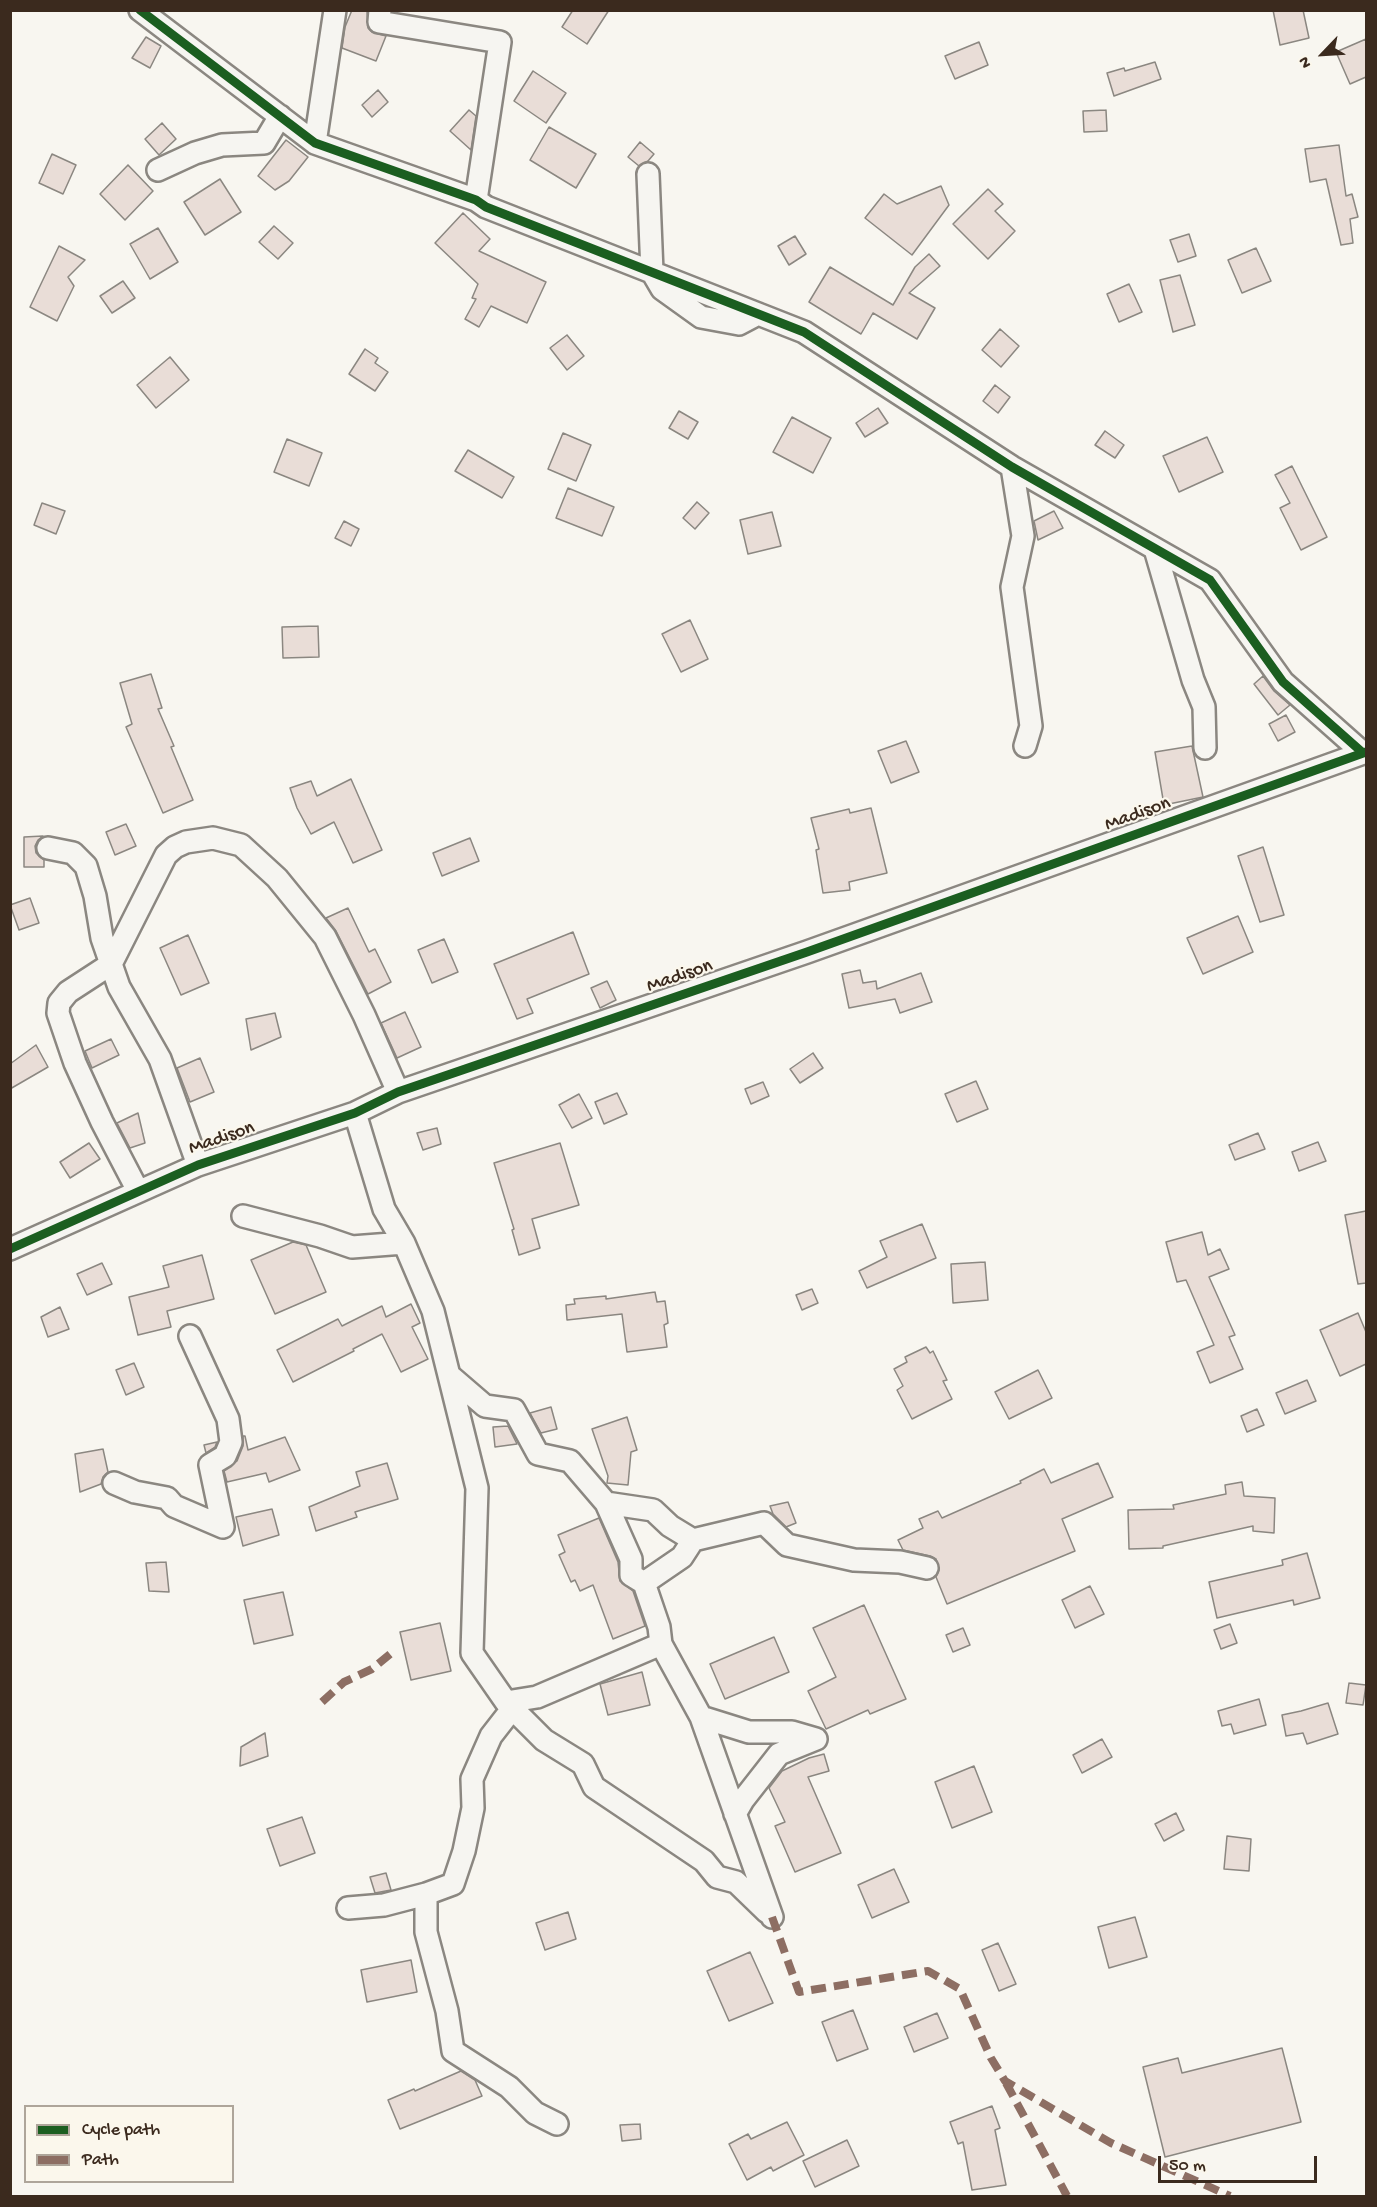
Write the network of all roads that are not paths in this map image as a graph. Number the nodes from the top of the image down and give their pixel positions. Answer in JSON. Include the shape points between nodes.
{"nodes":[{"id":1,"x":140,"y":10,"type":"edge"},
{"id":2,"x":335,"y":10,"type":"edge"},
{"id":3,"x":381,"y":10,"type":"edge"},
{"id":4,"x":280,"y":116,"type":"junction"},
{"id":5,"x":315,"y":143,"type":"junction"},
{"id":6,"x":158,"y":170,"type":"dead end"},
{"id":7,"x":648,"y":174,"type":"dead end"},
{"id":8,"x":476,"y":200,"type":"junction"},
{"id":9,"x":652,"y":272,"type":"junction"},
{"id":10,"x":1012,"y":467,"type":"junction"},
{"id":11,"x":1155,"y":549,"type":"junction"},
{"id":12,"x":1025,"y":746,"type":"dead end"},
{"id":13,"x":1205,"y":748,"type":"dead end"},
{"id":14,"x":1365,"y":753,"type":"edge"},
{"id":15,"x":48,"y":849,"type":"dead end"},
{"id":16,"x":111,"y":964,"type":"junction"},
{"id":17,"x":398,"y":1092,"type":"junction"},
{"id":18,"x":355,"y":1113,"type":"junction"},
{"id":19,"x":198,"y":1165,"type":"junction"},
{"id":20,"x":138,"y":1191,"type":"junction"},
{"id":21,"x":243,"y":1216,"type":"dead end"},
{"id":22,"x":404,"y":1242,"type":"junction"},
{"id":23,"x":10,"y":1249,"type":"edge"},
{"id":24,"x":190,"y":1336,"type":"dead end"},
{"id":25,"x":449,"y":1375,"type":"junction"},
{"id":26,"x":114,"y":1483,"type":"dead end"},
{"id":27,"x":606,"y":1503,"type":"junction"},
{"id":28,"x":693,"y":1540,"type":"junction"},
{"id":29,"x":927,"y":1568,"type":"dead end"},
{"id":30,"x":644,"y":1583,"type":"junction"},
{"id":31,"x":661,"y":1644,"type":"junction"},
{"id":32,"x":509,"y":1705,"type":"junction"},
{"id":33,"x":701,"y":1717,"type":"junction"},
{"id":34,"x":735,"y":1814,"type":"junction"},
{"id":35,"x":426,"y":1894,"type":"junction"},
{"id":36,"x":348,"y":1908,"type":"dead end"},
{"id":37,"x":557,"y":2124,"type":"dead end"}],
"edges":[{"from":1,"to":4,"type":"street"},
{"from":2,"to":5,"type":"street"},
{"from":3,"to":8,"type":"street","via":[[378,22],[500,42]]},
{"from":4,"to":5,"type":"street"},
{"from":4,"to":6,"type":"street","via":[[264,143],[222,145]]},
{"from":5,"to":8,"type":"street"},
{"from":7,"to":9,"type":"street"},
{"from":8,"to":9,"type":"street"},
{"from":9,"to":10,"type":"street","via":[[804,332]]},
{"from":10,"to":11,"type":"street"},
{"from":10,"to":12,"type":"street","via":[[1023,536],[1012,587],[1030,726]]},
{"from":11,"to":13,"type":"street","via":[[1203,707]]},
{"from":11,"to":14,"type":"street","via":[[1210,580],[1283,682]]},
{"from":14,"to":17,"type":"street","name":"Madison","via":[[796,956]]},
{"from":15,"to":16,"type":"street","via":[[73,853],[86,866]]},
{"from":16,"to":17,"type":"street","via":[[166,855],[186,842],[213,838],[241,845],[277,878],[325,937]]},
{"from":16,"to":19,"type":"street","via":[[119,987],[160,1059]]},
{"from":16,"to":20,"type":"street","via":[[68,992],[59,1003],[58,1013],[93,1104]]},
{"from":17,"to":18,"type":"street","name":"Madison"},
{"from":18,"to":19,"type":"street","name":"Madison"},
{"from":18,"to":22,"type":"street","via":[[384,1209]]},
{"from":19,"to":20,"type":"street","name":"Madison"},
{"from":20,"to":23,"type":"street","name":"Madison"},
{"from":21,"to":22,"type":"street","via":[[352,1247]]},
{"from":22,"to":25,"type":"street","via":[[433,1311]]},
{"from":24,"to":26,"type":"street","via":[[228,1419],[231,1442],[225,1456],[210,1465],[223,1527],[174,1506],[167,1498]]},
{"from":25,"to":27,"type":"street","via":[[485,1406],[514,1410],[538,1454],[570,1461]]},
{"from":25,"to":32,"type":"street","via":[[477,1488],[472,1653]]},
{"from":27,"to":28,"type":"street","via":[[653,1510]]},
{"from":27,"to":30,"type":"street","via":[[631,1559],[631,1575]]},
{"from":28,"to":29,"type":"street","via":[[764,1522],[787,1545],[854,1560],[900,1562]]},
{"from":28,"to":30,"type":"street","via":[[682,1557]]},
{"from":30,"to":31,"type":"street"},
{"from":31,"to":32,"type":"street","via":[[537,1697]]},
{"from":31,"to":33,"type":"street"},
{"from":32,"to":34,"type":"street","via":[[544,1740],[583,1764],[594,1787],[704,1861],[717,1877],[736,1882],[772,1917]]},
{"from":32,"to":35,"type":"street","via":[[472,1779],[473,1808],[453,1884]]},
{"from":33,"to":34,"type":"street"},
{"from":33,"to":34,"type":"street","via":[[749,1732],[792,1732],[816,1739],[779,1754]]},
{"from":35,"to":36,"type":"street","via":[[384,1905]]},
{"from":35,"to":37,"type":"street","via":[[426,1932],[453,2051],[509,2087],[535,2113]]}]}
